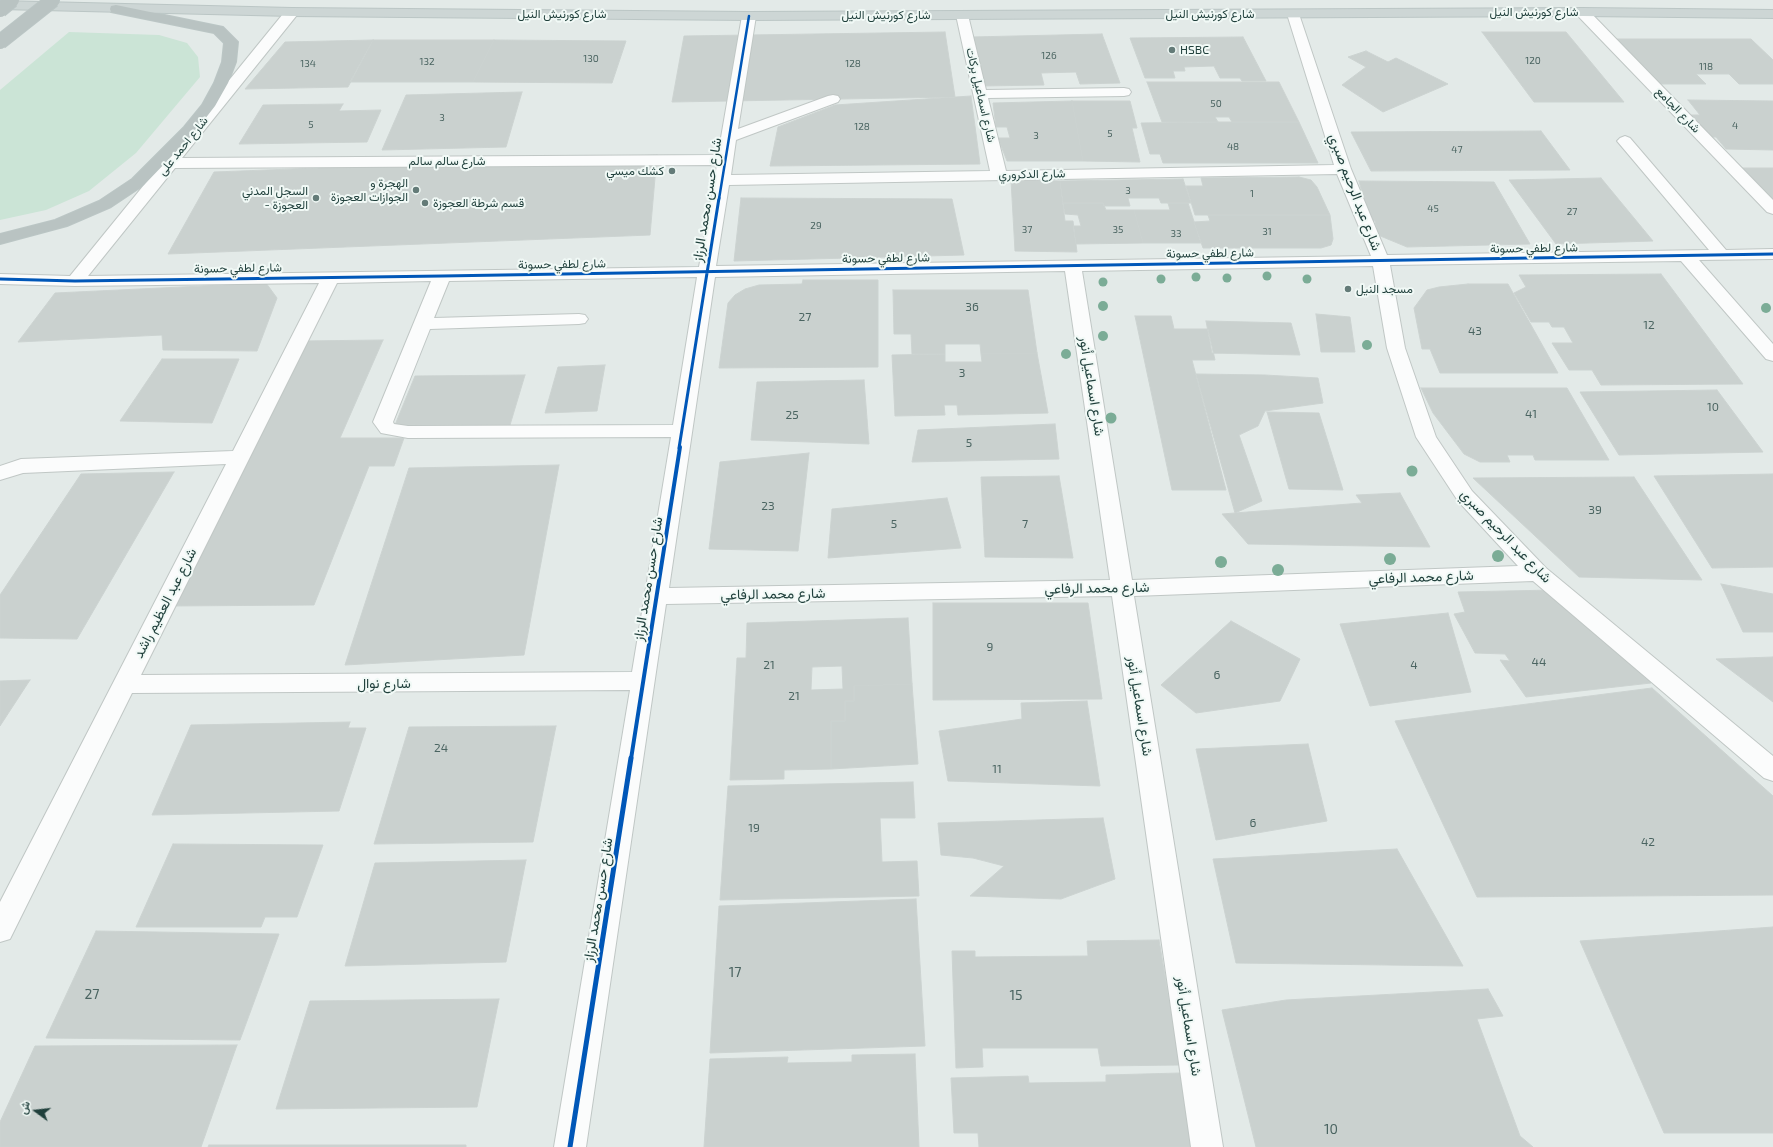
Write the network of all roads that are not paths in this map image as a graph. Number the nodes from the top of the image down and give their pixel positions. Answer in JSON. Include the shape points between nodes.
{"nodes":[{"id":1,"x":12,"y":0,"type":"edge"},
{"id":2,"x":53,"y":0,"type":"edge"},
{"id":3,"x":0,"y":5,"type":"edge"},
{"id":4,"x":116,"y":8,"type":"junction"},
{"id":5,"x":0,"y":10,"type":"edge"},
{"id":6,"x":292,"y":12,"type":"junction"},
{"id":7,"x":1582,"y":12,"type":"junction"},
{"id":8,"x":1293,"y":14,"type":"junction"},
{"id":9,"x":1773,"y":14,"type":"edge"},
{"id":10,"x":962,"y":15,"type":"junction"},
{"id":11,"x":749,"y":16,"type":"junction"},
{"id":12,"x":1,"y":42,"type":"edge"},
{"id":13,"x":1124,"y":92,"type":"dead end"},
{"id":14,"x":980,"y":94,"type":"junction"},
{"id":15,"x":833,"y":99,"type":"dead end"},
{"id":16,"x":728,"y":138,"type":"junction"},
{"id":17,"x":1625,"y":141,"type":"dead end"},
{"id":18,"x":170,"y":163,"type":"junction"},
{"id":19,"x":1343,"y":169,"type":"junction"},
{"id":20,"x":723,"y":170,"type":"junction"},
{"id":21,"x":999,"y":175,"type":"junction"},
{"id":22,"x":1773,"y":208,"type":"edge"},
{"id":23,"x":0,"y":239,"type":"edge"},
{"id":24,"x":1773,"y":254,"type":"edge"},
{"id":25,"x":1722,"y":255,"type":"junction"},
{"id":26,"x":1686,"y":256,"type":"junction"},
{"id":27,"x":1381,"y":260,"type":"junction"},
{"id":28,"x":1073,"y":265,"type":"junction"},
{"id":29,"x":707,"y":271,"type":"junction"},
{"id":30,"x":442,"y":276,"type":"junction"},
{"id":31,"x":331,"y":277,"type":"junction"},
{"id":32,"x":0,"y":278,"type":"edge"},
{"id":33,"x":74,"y":281,"type":"junction"},
{"id":34,"x":579,"y":319,"type":"dead end"},
{"id":35,"x":423,"y":324,"type":"junction"},
{"id":36,"x":1773,"y":355,"type":"edge"},
{"id":37,"x":682,"y":431,"type":"junction"},
{"id":38,"x":239,"y":457,"type":"junction"},
{"id":39,"x":0,"y":472,"type":"edge"},
{"id":40,"x":1538,"y":573,"type":"junction"},
{"id":41,"x":1123,"y":588,"type":"junction"},
{"id":42,"x":656,"y":596,"type":"junction"},
{"id":43,"x":643,"y":681,"type":"junction"},
{"id":44,"x":124,"y":684,"type":"junction"},
{"id":45,"x":1773,"y":771,"type":"edge"},
{"id":46,"x":0,"y":930,"type":"edge"},
{"id":47,"x":570,"y":1147,"type":"edge"},
{"id":48,"x":1207,"y":1147,"type":"edge"}],
"edges":[{"from":1,"to":5,"type":"highway","bridge":true},
{"from":2,"to":12,"type":"highway","bridge":true},
{"from":3,"to":4,"type":"main road","name":"شارع كورنيش النيل"},
{"from":4,"to":6,"type":"main road","name":"شارع كورنيش النيل"},
{"from":4,"to":23,"type":"highway","via":[[218,30],[231,42],[229,62],[221,83],[208,106],[189,130],[138,182],[105,204],[61,224]]},
{"from":6,"to":11,"type":"main road","name":"شارع كورنيش النيل"},
{"from":6,"to":18,"type":"street","name":"شارع احمد على"},
{"from":7,"to":8,"type":"main road","name":"شارع كورنيش النيل"},
{"from":7,"to":9,"type":"main road","name":"شارع كورنيش النيل"},
{"from":7,"to":22,"type":"street","name":"شارع الجامع"},
{"from":8,"to":10,"type":"main road","name":"شارع كورنيش النيل"},
{"from":8,"to":19,"type":"street","name":"شارع عبد الرحيم صبري"},
{"from":10,"to":11,"type":"main road","name":"شارع كورنيش النيل"},
{"from":10,"to":14,"type":"street","name":"شارع اسماعيل بركات"},
{"from":11,"to":16,"type":"street","name":"شارع حسن محمد الرزاز"},
{"from":13,"to":14,"type":"street"},
{"from":14,"to":21,"type":"street","name":"شارع اسماعيل بركات"},
{"from":15,"to":16,"type":"street"},
{"from":16,"to":20,"type":"street","name":"شارع حسن محمد الرزاز"},
{"from":17,"to":25,"type":"street"},
{"from":18,"to":20,"type":"street","name":"شارع سالم سالم"},
{"from":18,"to":33,"type":"street","name":"شارع احمد على"},
{"from":19,"to":21,"type":"street","name":"شارع الدكروري"},
{"from":19,"to":27,"type":"street","name":"شارع عبد الرحيم صبري"},
{"from":20,"to":21,"type":"street","name":"شارع الدكروري"},
{"from":20,"to":29,"type":"street","name":"شارع حسن محمد الرزاز"},
{"from":24,"to":25,"type":"street","name":"شارع لطفي حسونة"},
{"from":25,"to":26,"type":"street","name":"شارع لطفي حسونة"},
{"from":26,"to":27,"type":"street","name":"شارع لطفي حسونة"},
{"from":26,"to":36,"type":"street"},
{"from":27,"to":28,"type":"street","name":"شارع لطفي حسونة"},
{"from":27,"to":40,"type":"street","name":"شارع عبد الرحيم صبري","via":[[1396,348],[1426,437],[1465,496]]},
{"from":28,"to":29,"type":"street","name":"شارع لطفي حسونة"},
{"from":28,"to":41,"type":"street","name":"شارع اسماعيل أنور"},
{"from":29,"to":30,"type":"street","name":"شارع لطفي حسونة"},
{"from":29,"to":37,"type":"street","name":"شارع حسن محمد الرزاز"},
{"from":30,"to":31,"type":"street","name":"شارع لطفي حسونة"},
{"from":30,"to":35,"type":"street"},
{"from":31,"to":33,"type":"street","name":"شارع لطفي حسونة"},
{"from":31,"to":38,"type":"street","name":"شارع عبد العظيم راشد"},
{"from":32,"to":33,"type":"street","name":"شارع لطفي حسونة"},
{"from":34,"to":35,"type":"street"},
{"from":35,"to":37,"type":"street","via":[[384,417],[383,422],[388,429],[408,432]]},
{"from":37,"to":42,"type":"street","name":"شارع حسن محمد الرزاز"},
{"from":38,"to":39,"type":"street","via":[[21,466]]},
{"from":38,"to":44,"type":"street","name":"شارع عبد العظيم راشد"},
{"from":40,"to":41,"type":"street","name":"شارع محمد الرفاعي"},
{"from":40,"to":45,"type":"street","name":"شارع عبد الرحيم صبري"},
{"from":41,"to":42,"type":"street","name":"شارع محمد الرفاعي"},
{"from":41,"to":48,"type":"street","name":"شارع اسماعيل أنور"},
{"from":42,"to":43,"type":"street","name":"شارع حسن محمد الرزاز"},
{"from":43,"to":44,"type":"street","name":"شارع نوال"},
{"from":43,"to":47,"type":"street","name":"شارع حسن محمد الرزاز"},
{"from":44,"to":46,"type":"street","name":"شارع عبد العظيم راشد"}]}
